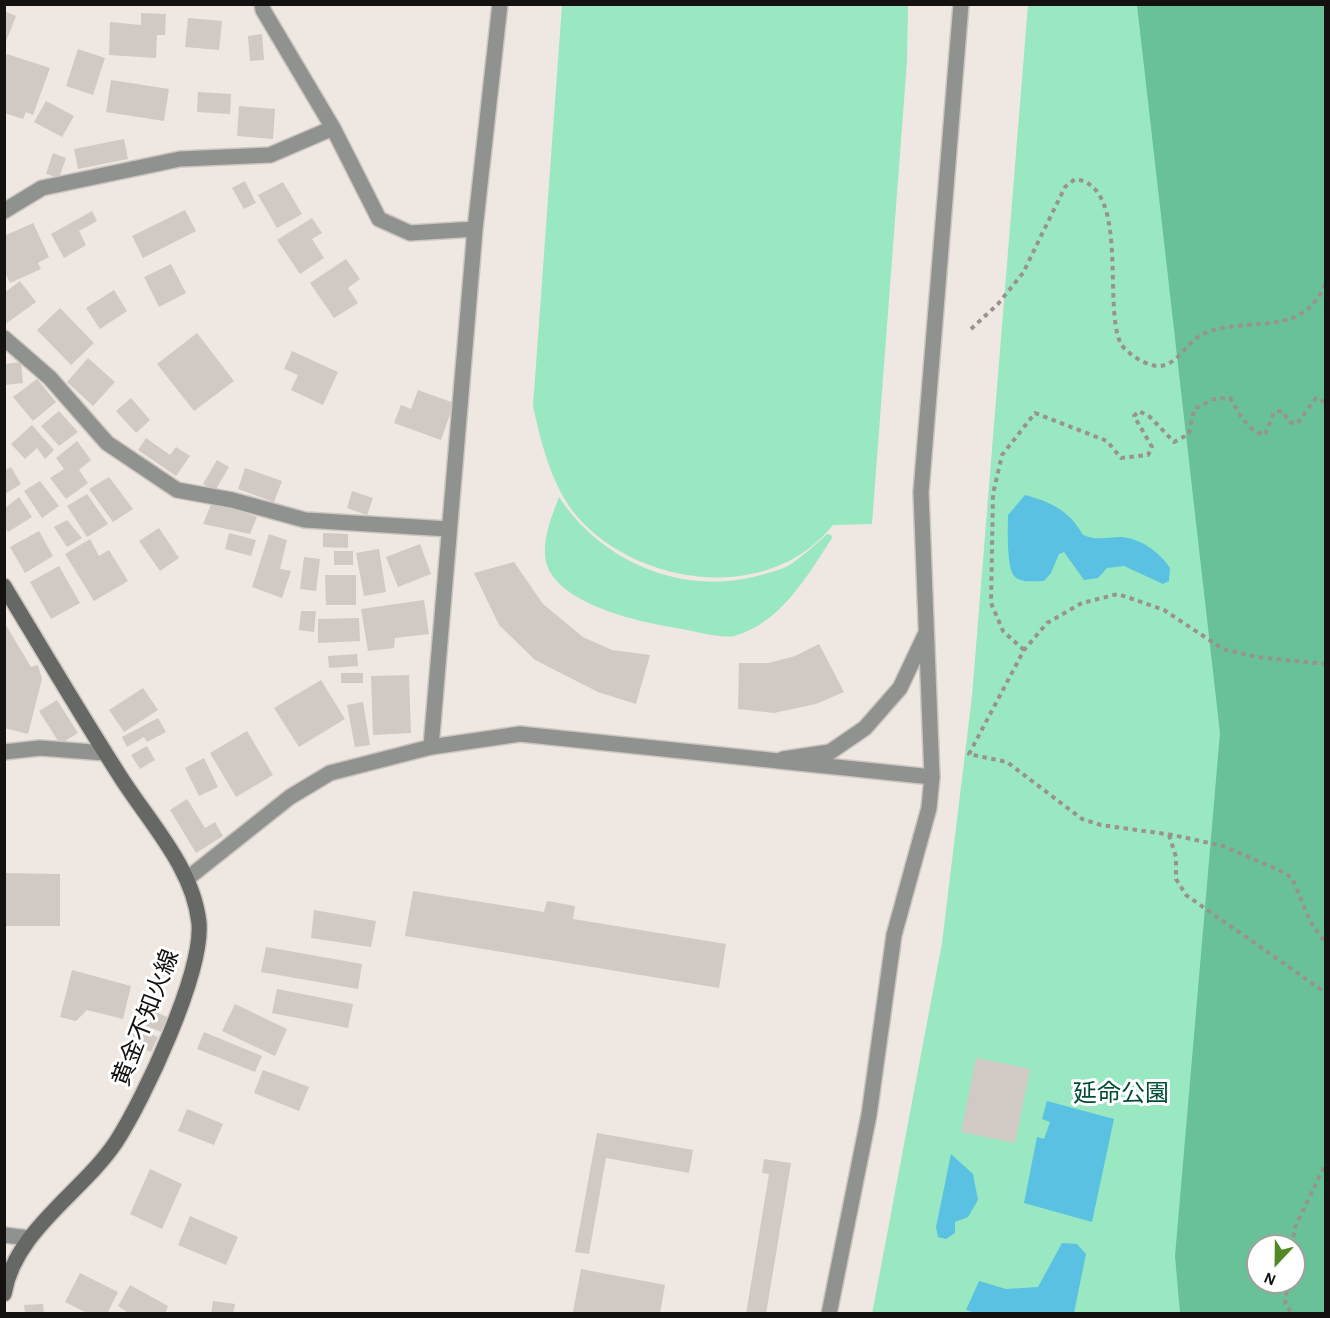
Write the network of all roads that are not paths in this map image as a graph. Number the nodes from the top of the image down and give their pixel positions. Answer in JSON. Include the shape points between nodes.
{"nodes":[{"id":1,"x":262,"y":4,"type":"edge"},
{"id":2,"x":500,"y":4,"type":"edge"},
{"id":3,"x":961,"y":4,"type":"edge"},
{"id":4,"x":333,"y":128,"type":"junction"},
{"id":5,"x":4,"y":211,"type":"edge"},
{"id":6,"x":475,"y":229,"type":"junction"},
{"id":7,"x":4,"y":338,"type":"edge"},
{"id":8,"x":448,"y":529,"type":"junction"},
{"id":9,"x":4,"y":586,"type":"edge"},
{"id":10,"x":926,"y":632,"type":"junction"},
{"id":11,"x":431,"y":747,"type":"junction"},
{"id":12,"x":4,"y":753,"type":"edge"},
{"id":13,"x":105,"y":753,"type":"junction"},
{"id":14,"x":771,"y":760,"type":"junction"},
{"id":15,"x":932,"y":777,"type":"junction"},
{"id":16,"x":188,"y":878,"type":"junction"},
{"id":17,"x":4,"y":1235,"type":"edge"},
{"id":18,"x":29,"y":1238,"type":"junction"},
{"id":19,"x":4,"y":1294,"type":"edge"},
{"id":20,"x":829,"y":1314,"type":"edge"}],
"edges":[{"from":1,"to":4,"type":"street"},
{"from":2,"to":6,"type":"street"},
{"from":3,"to":10,"type":"street","via":[[921,492]]},
{"from":4,"to":5,"type":"street","via":[[270,155],[180,159],[42,188]]},
{"from":4,"to":6,"type":"street","via":[[379,219],[410,233]]},
{"from":6,"to":8,"type":"street"},
{"from":7,"to":8,"type":"street","via":[[50,378],[108,443],[177,490],[305,520]]},
{"from":8,"to":11,"type":"street"},
{"from":9,"to":13,"type":"main road","name":"黄金不知火線"},
{"from":10,"to":14,"type":"street","via":[[900,688],[865,728],[830,752]]},
{"from":10,"to":15,"type":"street"},
{"from":11,"to":14,"type":"street","via":[[520,734]]},
{"from":11,"to":16,"type":"street","via":[[330,773],[290,797]]},
{"from":12,"to":13,"type":"street","via":[[40,748]]},
{"from":13,"to":16,"type":"main road","name":"黄金不知火線"},
{"from":14,"to":15,"type":"street"},
{"from":15,"to":20,"type":"street","via":[[929,808],[894,935],[869,1114]]},
{"from":16,"to":18,"type":"main road","name":"黄金不知火線","via":[[199,924],[196,957],[155,1068],[115,1143]]},
{"from":17,"to":18,"type":"street"},
{"from":18,"to":19,"type":"main road","name":"黄金不知火線"}]}
